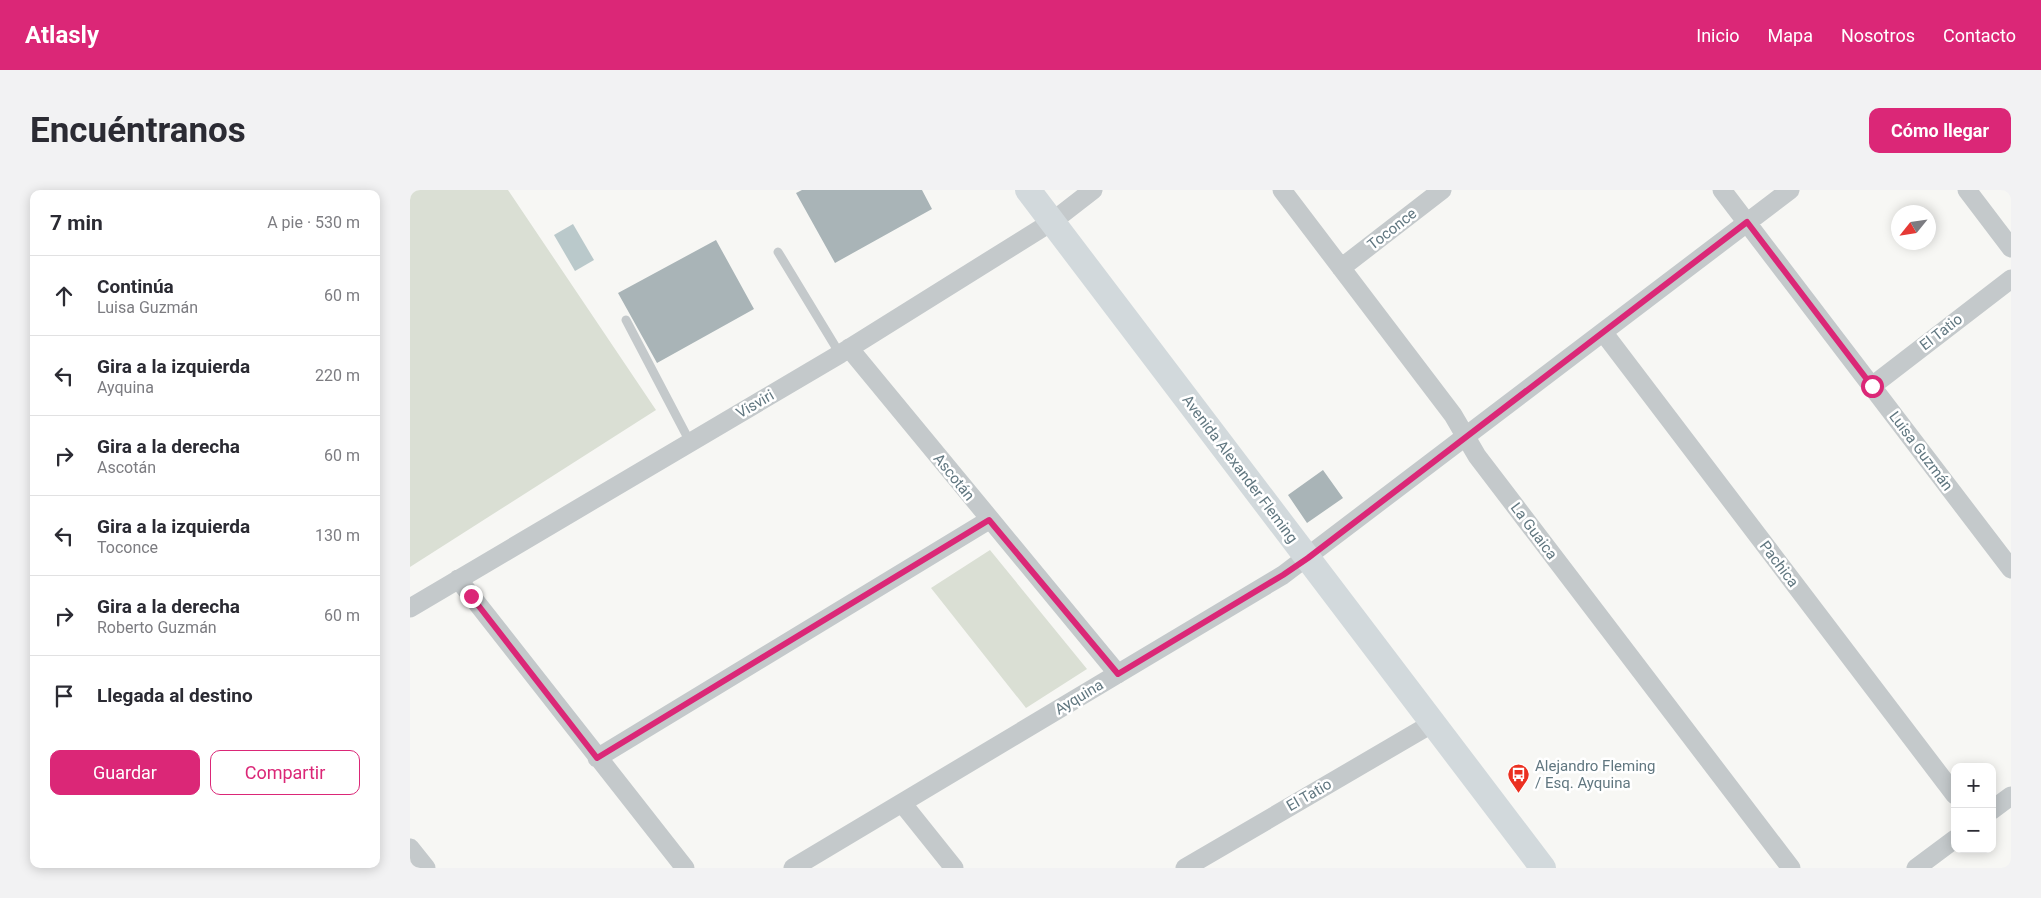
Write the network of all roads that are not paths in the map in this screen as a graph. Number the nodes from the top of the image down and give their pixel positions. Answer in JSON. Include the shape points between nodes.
{"nodes":[{"id":1,"x":1028,"y":190,"type":"edge"},
{"id":2,"x":1093,"y":190,"type":"edge"},
{"id":3,"x":1282,"y":190,"type":"edge"},
{"id":4,"x":1442,"y":190,"type":"edge"},
{"id":5,"x":1722,"y":190,"type":"edge"},
{"id":6,"x":1790,"y":190,"type":"edge"},
{"id":7,"x":1967,"y":190,"type":"edge"},
{"id":8,"x":1053,"y":221,"type":"junction"},
{"id":9,"x":1747,"y":222,"type":"junction"},
{"id":10,"x":2011,"y":248,"type":"edge"},
{"id":11,"x":778,"y":252,"type":"dead end"},
{"id":12,"x":1341,"y":268,"type":"junction"},
{"id":13,"x":2011,"y":279,"type":"edge"},
{"id":14,"x":626,"y":320,"type":"dead end"},
{"id":15,"x":1603,"y":332,"type":"junction"},
{"id":16,"x":844,"y":351,"type":"junction"},
{"id":17,"x":1872,"y":386,"type":"junction"},
{"id":18,"x":1466,"y":437,"type":"junction"},
{"id":19,"x":690,"y":442,"type":"junction"},
{"id":20,"x":989,"y":520,"type":"junction"},
{"id":21,"x":1308,"y":558,"type":"junction"},
{"id":22,"x":2011,"y":568,"type":"edge"},
{"id":23,"x":458,"y":579,"type":"junction"},
{"id":24,"x":410,"y":608,"type":"edge"},
{"id":25,"x":1118,"y":674,"type":"junction"},
{"id":26,"x":1433,"y":723,"type":"junction"},
{"id":27,"x":597,"y":758,"type":"junction"},
{"id":28,"x":1951,"y":790,"type":"edge"},
{"id":29,"x":2011,"y":796,"type":"edge"},
{"id":30,"x":902,"y":803,"type":"junction"},
{"id":31,"x":1995,"y":808,"type":"edge"},
{"id":32,"x":1951,"y":842,"type":"edge"},
{"id":33,"x":410,"y":848,"type":"edge"},
{"id":34,"x":420,"y":866,"type":"edge"},
{"id":35,"x":684,"y":868,"type":"edge"},
{"id":36,"x":793,"y":868,"type":"edge"},
{"id":37,"x":954,"y":868,"type":"edge"},
{"id":38,"x":1185,"y":868,"type":"edge"},
{"id":39,"x":1543,"y":868,"type":"edge"},
{"id":40,"x":1791,"y":868,"type":"edge"},
{"id":41,"x":1916,"y":868,"type":"edge"}],
"edges":[{"from":1,"to":8,"type":"main road","name":"Avenida Alexander Fleming"},
{"from":2,"to":8,"type":"street","name":"Visviri"},
{"from":3,"to":12,"type":"street","name":"La Guaica"},
{"from":4,"to":12,"type":"street","name":"Toconce"},
{"from":5,"to":9,"type":"street","name":"Luisa Guzmán"},
{"from":6,"to":9,"type":"street","name":"Ayquina"},
{"from":7,"to":10,"type":"street"},
{"from":8,"to":16,"type":"street","name":"Visviri"},
{"from":8,"to":21,"type":"main road","name":"Avenida Alexander Fleming"},
{"from":9,"to":15,"type":"street","name":"Ayquina"},
{"from":9,"to":17,"type":"street","name":"Luisa Guzmán"},
{"from":11,"to":16,"type":"lane"},
{"from":12,"to":18,"type":"street","name":"La Guaica","via":[[1453,414]]},
{"from":13,"to":17,"type":"street","name":"El Tatio"},
{"from":14,"to":19,"type":"lane"},
{"from":15,"to":18,"type":"street","name":"Ayquina"},
{"from":15,"to":28,"type":"street","name":"Pachica"},
{"from":16,"to":19,"type":"street","name":"Visviri"},
{"from":16,"to":20,"type":"street","name":"Ascotán"},
{"from":17,"to":22,"type":"street","name":"Luisa Guzmán"},
{"from":18,"to":21,"type":"street","name":"Ayquina"},
{"from":18,"to":40,"type":"street","name":"La Guaica","via":[[1483,464]]},
{"from":19,"to":23,"type":"street","name":"Visviri"},
{"from":20,"to":25,"type":"street","name":"Ascotán"},
{"from":20,"to":27,"type":"street"},
{"from":21,"to":25,"type":"street","name":"Ayquina"},
{"from":21,"to":26,"type":"main road","name":"Avenida Alexander Fleming"},
{"from":23,"to":24,"type":"street","name":"Visviri"},
{"from":23,"to":27,"type":"street"},
{"from":25,"to":30,"type":"street","name":"Ayquina"},
{"from":26,"to":38,"type":"street","name":"El Tatio"},
{"from":26,"to":39,"type":"main road","name":"Avenida Alexander Fleming"},
{"from":27,"to":35,"type":"street"},
{"from":29,"to":31,"type":"street"},
{"from":30,"to":36,"type":"street","name":"Ayquina"},
{"from":30,"to":37,"type":"street"},
{"from":32,"to":41,"type":"street"},
{"from":33,"to":34,"type":"street"}]}
